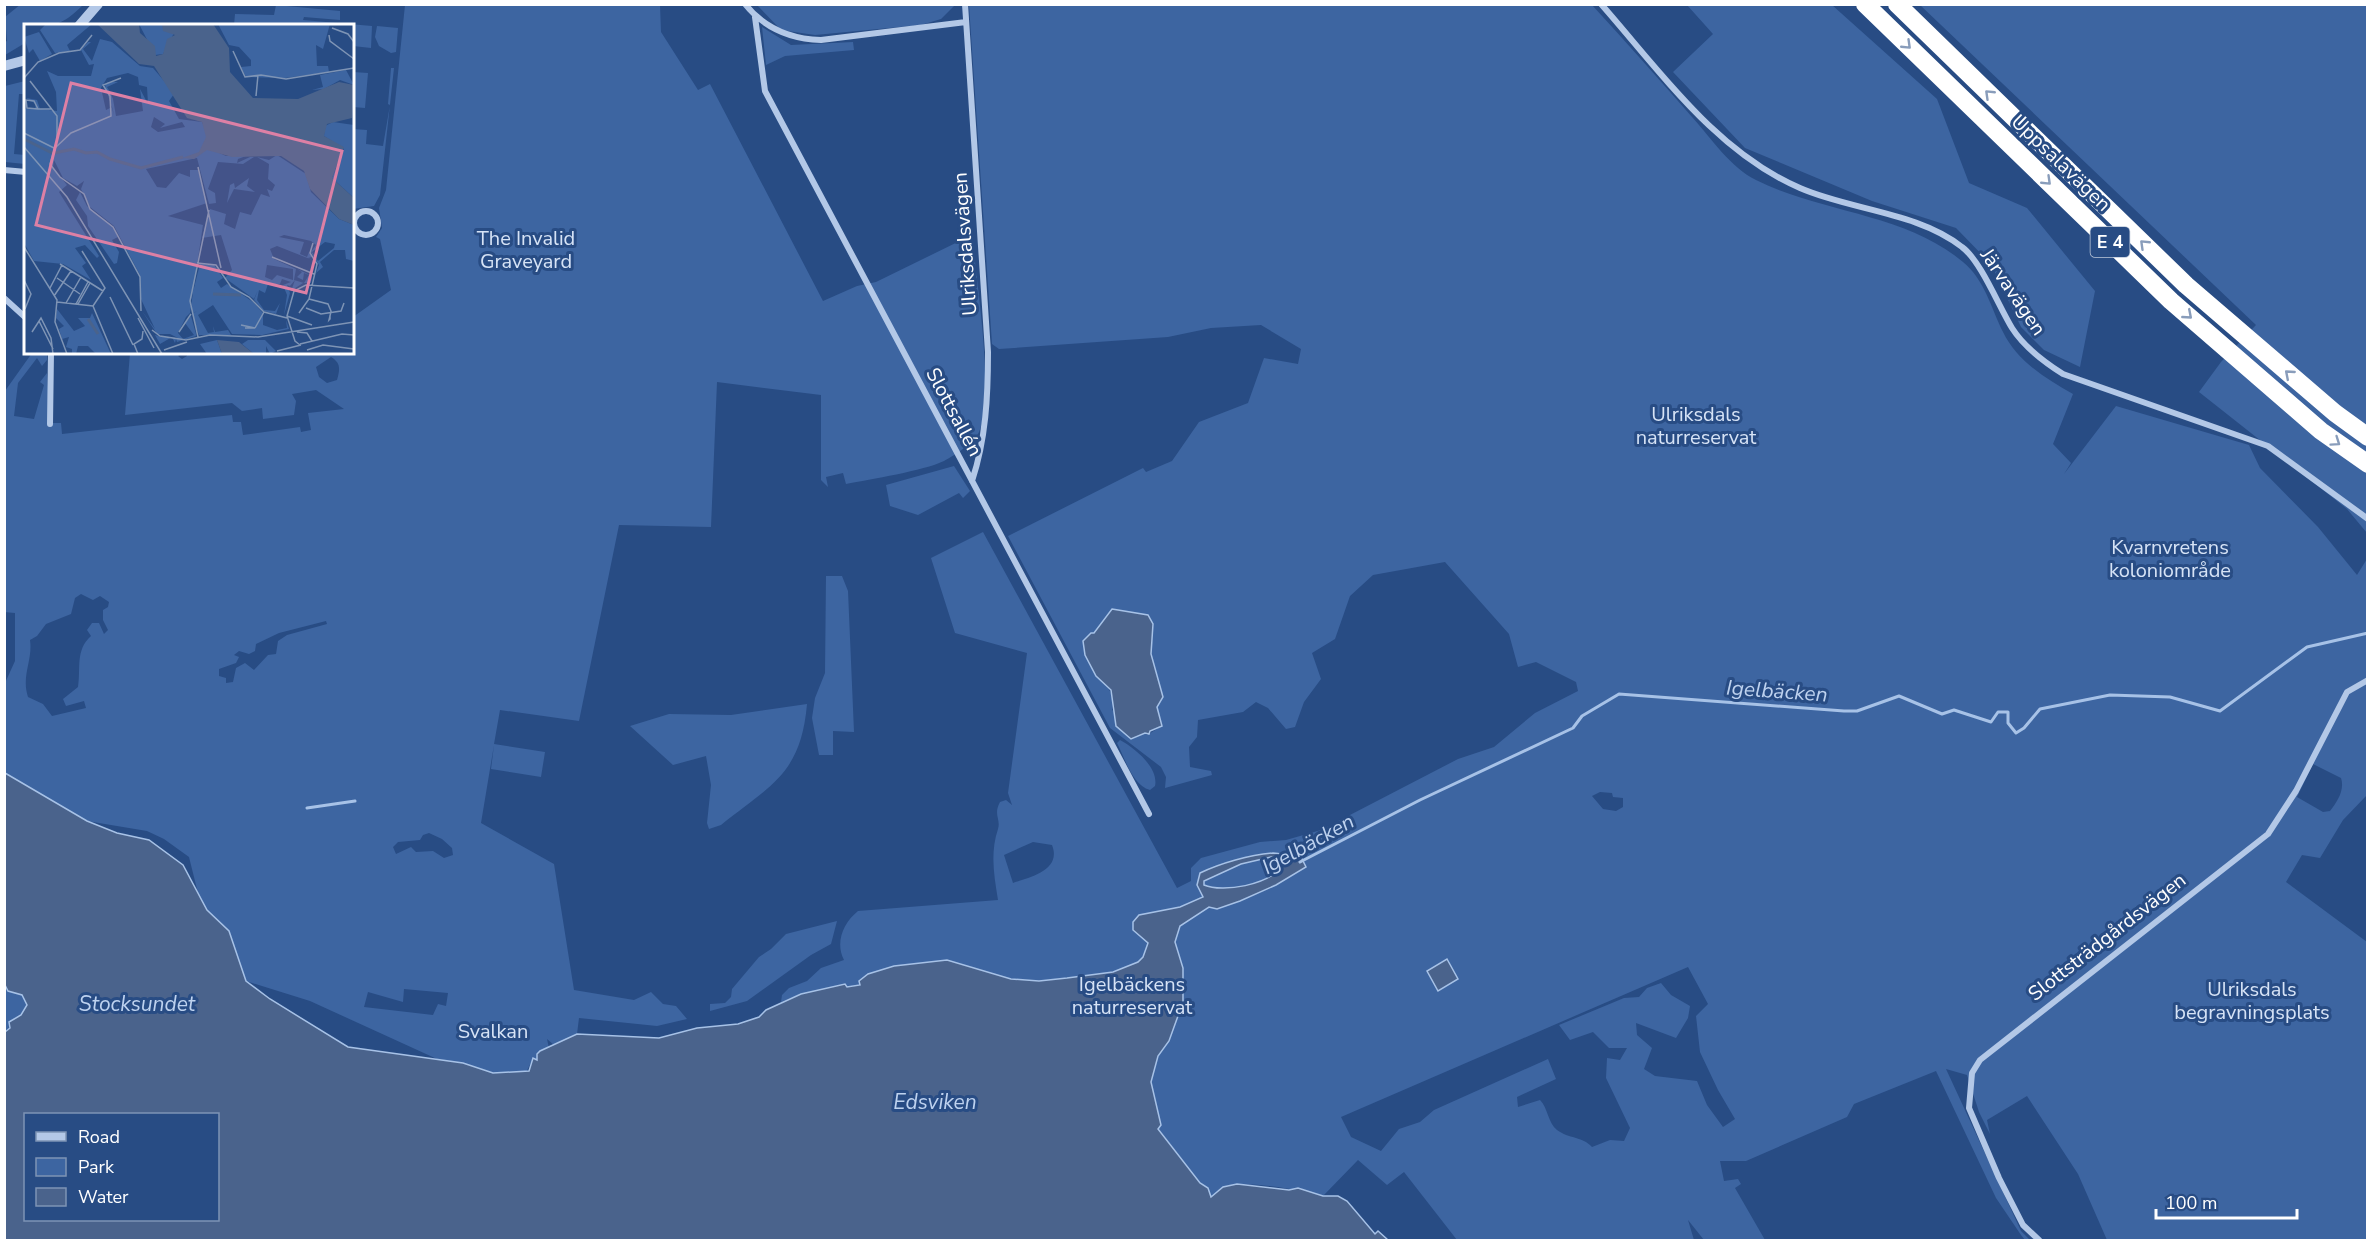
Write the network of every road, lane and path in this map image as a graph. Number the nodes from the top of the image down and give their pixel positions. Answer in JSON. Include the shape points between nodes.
{"nodes":[{"id":1,"x":98,"y":4,"type":"edge"},
{"id":2,"x":745,"y":4,"type":"edge"},
{"id":3,"x":965,"y":4,"type":"edge"},
{"id":4,"x":1601,"y":4,"type":"edge"},
{"id":5,"x":1865,"y":4,"type":"edge"},
{"id":6,"x":1897,"y":4,"type":"edge"},
{"id":7,"x":755,"y":17,"type":"junction"},
{"id":8,"x":966,"y":22,"type":"junction"},
{"id":9,"x":81,"y":24,"type":"edge"},
{"id":10,"x":24,"y":61,"type":"edge"},
{"id":11,"x":4,"y":66,"type":"edge"},
{"id":12,"x":4,"y":170,"type":"edge"},
{"id":13,"x":24,"y":172,"type":"edge"},
{"id":14,"x":354,"y":222,"type":"edge"},
{"id":15,"x":354,"y":226,"type":"edge"},
{"id":16,"x":4,"y":298,"type":"edge"},
{"id":17,"x":24,"y":316,"type":"edge"},
{"id":18,"x":51,"y":354,"type":"edge"},
{"id":19,"x":50,"y":424,"type":"dead end"},
{"id":20,"x":2367,"y":437,"type":"edge"},
{"id":21,"x":2367,"y":464,"type":"edge"},
{"id":22,"x":972,"y":481,"type":"junction"},
{"id":23,"x":2367,"y":519,"type":"edge"},
{"id":24,"x":2367,"y":680,"type":"edge"},
{"id":25,"x":1149,"y":814,"type":"dead end"},
{"id":26,"x":2039,"y":1240,"type":"edge"}],
"edges":[{"from":1,"to":9,"type":"street"},
{"from":2,"to":7,"type":"street"},
{"from":3,"to":8,"type":"street","name":"Ulriksdalsvägen"},
{"from":4,"to":23,"type":"street","name":"Järvavägen","via":[[1731,147],[1758,167],[1801,189],[1928,229],[1963,247],[2014,331],[2042,361],[2062,374],[2268,446]]},
{"from":5,"to":21,"type":"highway","name":"Uppsalavägen","number":"E 4","one_way":true,"via":[[2171,301],[2321,430]]},
{"from":20,"to":6,"type":"highway","name":"Uppsalavägen","number":"E 4","one_way":true,"via":[[2187,285]]},
{"from":7,"to":8,"type":"street","via":[[782,33],[821,40]]},
{"from":7,"to":22,"type":"street","name":"Slottsallén","via":[[765,91]]},
{"from":8,"to":22,"type":"street","name":"Ulriksdalsvägen","via":[[988,352],[988,402],[980,457]]},
{"from":10,"to":11,"type":"street"},
{"from":12,"to":13,"type":"street"},
{"from":14,"to":15,"type":"street","via":[[364,211],[374,214],[378,222],[376,231],[369,236],[359,234]]},
{"from":16,"to":17,"type":"street"},
{"from":18,"to":19,"type":"street"},
{"from":22,"to":25,"type":"street","name":"Slottsallén"},
{"from":24,"to":26,"type":"street","name":"Slottsträdgårdsvägen","via":[[2347,692],[2296,791],[2268,834],[1980,1060],[1972,1073],[1969,1108],[2023,1225]]}]}
